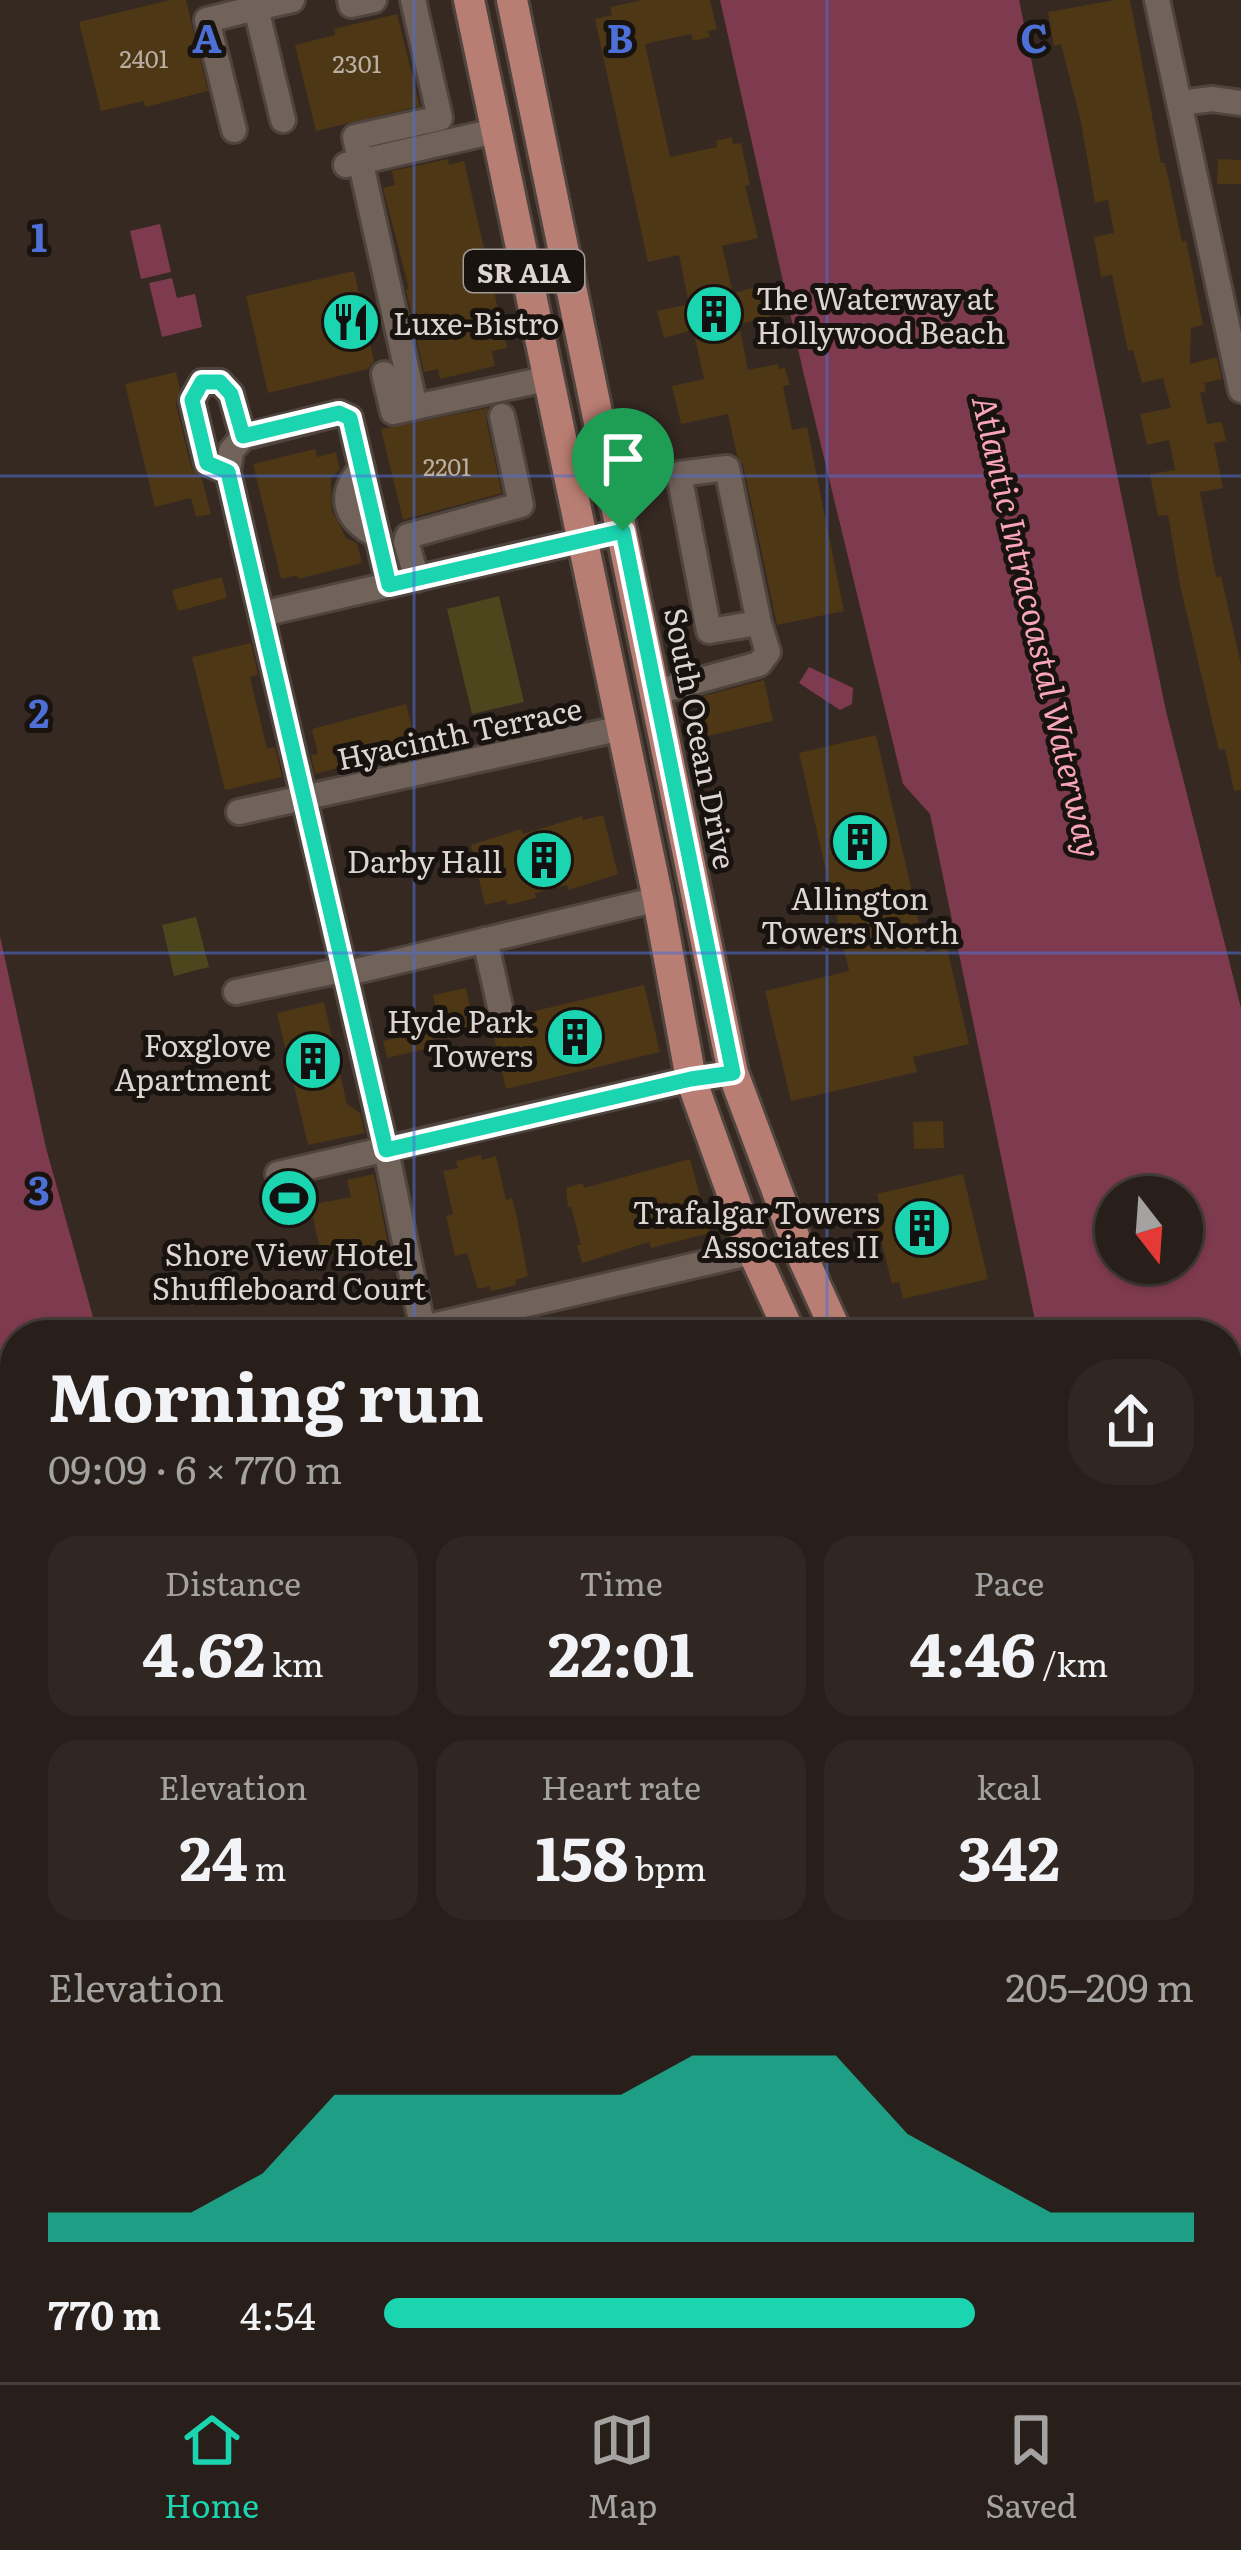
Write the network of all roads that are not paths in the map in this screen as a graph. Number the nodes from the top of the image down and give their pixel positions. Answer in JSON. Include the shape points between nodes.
{"nodes":[{"id":1,"x":292,"y":0,"type":"edge"},
{"id":2,"x":350,"y":0,"type":"edge"},
{"id":3,"x":374,"y":0,"type":"edge"},
{"id":4,"x":413,"y":0,"type":"edge"},
{"id":5,"x":469,"y":0,"type":"edge"},
{"id":6,"x":512,"y":0,"type":"edge"},
{"id":7,"x":1157,"y":0,"type":"edge"},
{"id":8,"x":256,"y":8,"type":"junction"},
{"id":9,"x":1180,"y":103,"type":"junction"},
{"id":10,"x":1241,"y":103,"type":"edge"},
{"id":11,"x":284,"y":120,"type":"dead end"},
{"id":12,"x":234,"y":130,"type":"dead end"},
{"id":13,"x":495,"y":131,"type":"junction"},
{"id":14,"x":353,"y":163,"type":"junction"},
{"id":15,"x":384,"y":374,"type":"dead end"},
{"id":16,"x":546,"y":379,"type":"junction"},
{"id":17,"x":1241,"y":390,"type":"edge"},
{"id":18,"x":415,"y":407,"type":"junction"},
{"id":19,"x":502,"y":416,"type":"dead end"},
{"id":20,"x":652,"y":466,"type":"dead end"},
{"id":21,"x":612,"y":476,"type":"junction"},
{"id":22,"x":623,"y":531,"type":"junction"},
{"id":23,"x":583,"y":541,"type":"junction"},
{"id":24,"x":416,"y":579,"type":"junction"},
{"id":25,"x":389,"y":585,"type":"junction"},
{"id":26,"x":262,"y":614,"type":"junction"},
{"id":27,"x":759,"y":623,"type":"junction"},
{"id":28,"x":657,"y":692,"type":"junction"},
{"id":29,"x":622,"y":728,"type":"junction"},
{"id":30,"x":306,"y":797,"type":"junction"},
{"id":31,"x":239,"y":812,"type":"dead end"},
{"id":32,"x":658,"y":899,"type":"junction"},
{"id":33,"x":484,"y":940,"type":"junction"},
{"id":34,"x":344,"y":974,"type":"junction"},
{"id":35,"x":236,"y":992,"type":"dead end"},
{"id":36,"x":500,"y":1007,"type":"dead end"},
{"id":37,"x":733,"y":1073,"type":"junction"},
{"id":38,"x":691,"y":1079,"type":"junction"},
{"id":39,"x":386,"y":1150,"type":"junction"},
{"id":40,"x":278,"y":1174,"type":"dead end"},
{"id":41,"x":753,"y":1252,"type":"junction"},
{"id":42,"x":421,"y":1320,"type":"edge"},
{"id":43,"x":473,"y":1320,"type":"edge"},
{"id":44,"x":784,"y":1320,"type":"edge"},
{"id":45,"x":831,"y":1320,"type":"edge"}],
"edges":[{"from":1,"to":8,"type":"street"},
{"from":2,"to":3,"type":"street"},
{"from":4,"to":14,"type":"street","via":[[440,118],[356,137]]},
{"from":5,"to":13,"type":"main road","number":"SR A1A"},
{"from":6,"to":21,"type":"main road","name":"South Ocean Drive","number":"SR A1A"},
{"from":7,"to":9,"type":"street"},
{"from":8,"to":11,"type":"street"},
{"from":8,"to":12,"type":"street","via":[[207,20]]},
{"from":9,"to":10,"type":"street"},
{"from":9,"to":17,"type":"street"},
{"from":13,"to":14,"type":"street"},
{"from":13,"to":16,"type":"main road","number":"SR A1A"},
{"from":14,"to":18,"type":"street"},
{"from":15,"to":18,"type":"street","via":[[393,412]]},
{"from":16,"to":18,"type":"street"},
{"from":16,"to":23,"type":"main road","number":"SR A1A"},
{"from":19,"to":24,"type":"street","via":[[521,505],[408,536]]},
{"from":20,"to":21,"type":"street"},
{"from":21,"to":22,"type":"main road","name":"South Ocean Drive","number":"SR A1A"},
{"from":22,"to":23,"type":"street"},
{"from":22,"to":28,"type":"main road","name":"South Ocean Drive","number":"SR A1A"},
{"from":23,"to":24,"type":"street"},
{"from":23,"to":29,"type":"main road","number":"SR A1A"},
{"from":24,"to":25,"type":"street"},
{"from":25,"to":26,"type":"street"},
{"from":25,"to":26,"type":"street","via":[[350,418],[339,413],[234,453]]},
{"from":26,"to":30,"type":"street"},
{"from":27,"to":27,"type":"street","via":[[709,631],[680,474],[727,468]]},
{"from":27,"to":28,"type":"street","via":[[768,652],[760,664]]},
{"from":28,"to":37,"type":"main road","name":"South Ocean Drive","number":"SR A1A"},
{"from":29,"to":30,"type":"street","name":"Hyacinth Terrace"},
{"from":29,"to":32,"type":"main road","number":"SR A1A"},
{"from":30,"to":31,"type":"street","name":"Hyacinth Terrace"},
{"from":30,"to":34,"type":"street"},
{"from":32,"to":33,"type":"street"},
{"from":32,"to":38,"type":"main road","number":"SR A1A"},
{"from":33,"to":34,"type":"street"},
{"from":33,"to":36,"type":"street"},
{"from":34,"to":35,"type":"street"},
{"from":34,"to":39,"type":"street"},
{"from":37,"to":38,"type":"street"},
{"from":37,"to":45,"type":"main road","name":"South Ocean Drive","number":"SR A1A"},
{"from":38,"to":39,"type":"street"},
{"from":38,"to":41,"type":"main road","number":"SR A1A"},
{"from":39,"to":40,"type":"street"},
{"from":39,"to":42,"type":"street"},
{"from":41,"to":43,"type":"street"},
{"from":41,"to":44,"type":"main road","number":"SR A1A"}]}
